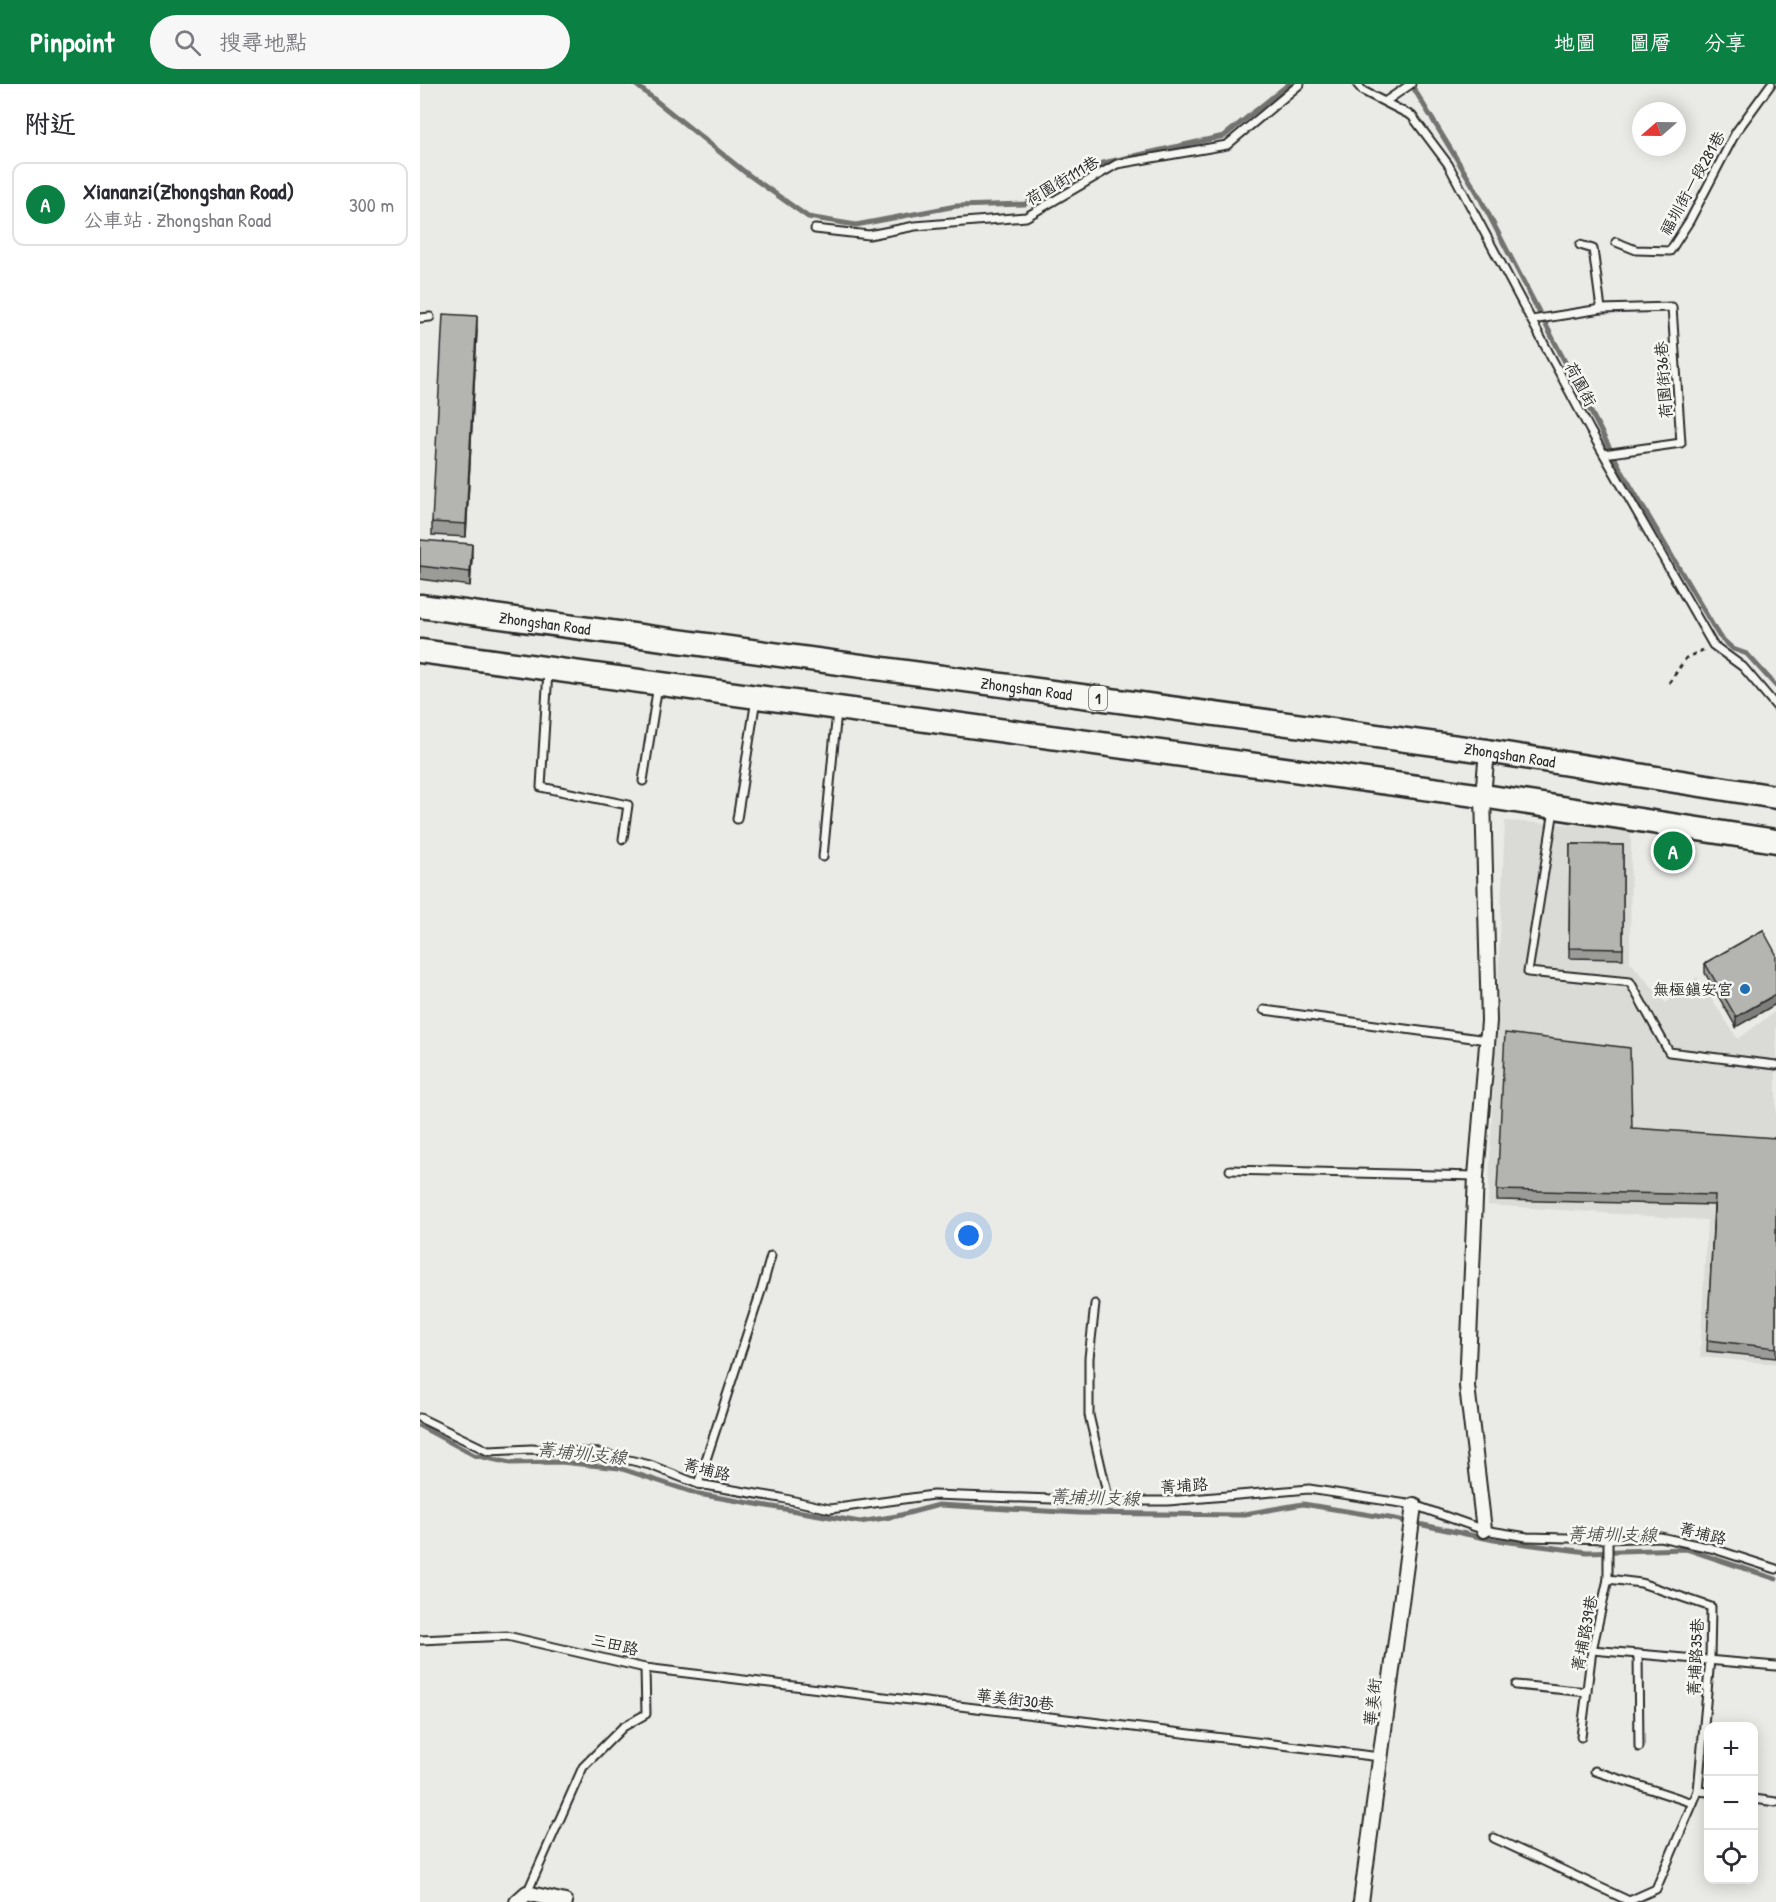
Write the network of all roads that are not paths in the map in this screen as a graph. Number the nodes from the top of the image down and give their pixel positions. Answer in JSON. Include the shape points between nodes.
{"nodes":[{"id":1,"x":1300,"y":84,"type":"edge"},
{"id":2,"x":1357,"y":84,"type":"edge"},
{"id":3,"x":1411,"y":84,"type":"edge"},
{"id":4,"x":1771,"y":84,"type":"edge"},
{"id":5,"x":1386,"y":102,"type":"junction"},
{"id":6,"x":815,"y":230,"type":"dead end"},
{"id":7,"x":1616,"y":242,"type":"dead end"},
{"id":8,"x":1580,"y":246,"type":"dead end"},
{"id":9,"x":1601,"y":309,"type":"junction"},
{"id":10,"x":430,"y":317,"type":"dead end"},
{"id":11,"x":420,"y":318,"type":"edge"},
{"id":12,"x":1532,"y":320,"type":"junction"},
{"id":13,"x":1604,"y":454,"type":"junction"},
{"id":14,"x":420,"y":606,"type":"edge"},
{"id":15,"x":420,"y":651,"type":"edge"},
{"id":16,"x":548,"y":669,"type":"junction"},
{"id":17,"x":658,"y":683,"type":"junction"},
{"id":18,"x":756,"y":696,"type":"junction"},
{"id":19,"x":1776,"y":705,"type":"edge"},
{"id":20,"x":837,"y":708,"type":"junction"},
{"id":21,"x":1487,"y":751,"type":"junction"},
{"id":22,"x":643,"y":781,"type":"dead end"},
{"id":23,"x":1483,"y":796,"type":"junction"},
{"id":24,"x":1776,"y":797,"type":"edge"},
{"id":25,"x":1554,"y":808,"type":"junction"},
{"id":26,"x":737,"y":819,"type":"dead end"},
{"id":27,"x":623,"y":839,"type":"dead end"},
{"id":28,"x":1776,"y":841,"type":"edge"},
{"id":29,"x":823,"y":857,"type":"dead end"},
{"id":30,"x":1264,"y":1010,"type":"dead end"},
{"id":31,"x":1487,"y":1040,"type":"junction"},
{"id":32,"x":1776,"y":1065,"type":"edge"},
{"id":33,"x":1230,"y":1170,"type":"dead end"},
{"id":34,"x":1476,"y":1176,"type":"junction"},
{"id":35,"x":771,"y":1256,"type":"dead end"},
{"id":36,"x":1095,"y":1304,"type":"dead end"},
{"id":37,"x":420,"y":1418,"type":"edge"},
{"id":38,"x":698,"y":1484,"type":"junction"},
{"id":39,"x":1109,"y":1501,"type":"junction"},
{"id":40,"x":1414,"y":1505,"type":"junction"},
{"id":41,"x":1484,"y":1530,"type":"junction"},
{"id":42,"x":1608,"y":1539,"type":"junction"},
{"id":43,"x":1776,"y":1569,"type":"edge"},
{"id":44,"x":1608,"y":1579,"type":"junction"},
{"id":45,"x":420,"y":1640,"type":"edge"},
{"id":46,"x":1592,"y":1650,"type":"junction"},
{"id":47,"x":1638,"y":1654,"type":"junction"},
{"id":48,"x":1710,"y":1659,"type":"junction"},
{"id":49,"x":1776,"y":1666,"type":"edge"},
{"id":50,"x":645,"y":1668,"type":"junction"},
{"id":51,"x":1516,"y":1684,"type":"dead end"},
{"id":52,"x":1587,"y":1692,"type":"junction"},
{"id":53,"x":1581,"y":1737,"type":"dead end"},
{"id":54,"x":1639,"y":1747,"type":"dead end"},
{"id":55,"x":1382,"y":1757,"type":"junction"},
{"id":56,"x":1595,"y":1771,"type":"dead end"},
{"id":57,"x":1698,"y":1791,"type":"junction"},
{"id":58,"x":1704,"y":1792,"type":"edge"},
{"id":59,"x":1758,"y":1800,"type":"edge"},
{"id":60,"x":1776,"y":1802,"type":"edge"},
{"id":61,"x":1693,"y":1803,"type":"junction"},
{"id":62,"x":1494,"y":1838,"type":"dead end"},
{"id":63,"x":522,"y":1898,"type":"edge"},
{"id":64,"x":1628,"y":1901,"type":"edge"},
{"id":65,"x":565,"y":1902,"type":"edge"},
{"id":66,"x":1361,"y":1902,"type":"edge"}],
"edges":[{"from":1,"to":6,"type":"lane","name":"荷園街111巷","via":[[1227,145],[1118,164],[1026,217],[915,226],[869,235]]},
{"from":2,"to":5,"type":"lane","name":"荷園街"},
{"from":3,"to":5,"type":"lane"},
{"from":4,"to":7,"type":"lane","name":"福圳街一段281巷","via":[[1737,132],[1670,250],[1636,250]]},
{"from":5,"to":12,"type":"lane","name":"荷園街","via":[[1412,116],[1448,164]]},
{"from":8,"to":9,"type":"lane","via":[[1593,249]]},
{"from":9,"to":12,"type":"lane","name":"荷園街36巷"},
{"from":9,"to":13,"type":"lane","name":"荷園街36巷","via":[[1672,307],[1681,443]]},
{"from":10,"to":11,"type":"lane"},
{"from":12,"to":13,"type":"lane","name":"荷園街"},
{"from":13,"to":19,"type":"lane","name":"荷園街","via":[[1713,645],[1743,667]]},
{"from":14,"to":21,"type":"main road","name":"Zhongshan Road","number":"1"},
{"from":15,"to":16,"type":"main road"},
{"from":16,"to":17,"type":"main road"},
{"from":16,"to":27,"type":"lane","via":[[541,787],[628,805]]},
{"from":17,"to":18,"type":"main road"},
{"from":17,"to":22,"type":"lane"},
{"from":18,"to":20,"type":"main road"},
{"from":18,"to":26,"type":"lane"},
{"from":20,"to":23,"type":"main road"},
{"from":20,"to":29,"type":"lane"},
{"from":21,"to":23,"type":"street"},
{"from":21,"to":24,"type":"main road","name":"Zhongshan Road","number":"1"},
{"from":23,"to":25,"type":"main road"},
{"from":23,"to":31,"type":"street"},
{"from":25,"to":28,"type":"main road"},
{"from":25,"to":32,"type":"lane","via":[[1528,972],[1630,982],[1670,1052]]},
{"from":30,"to":31,"type":"lane"},
{"from":31,"to":34,"type":"street"},
{"from":33,"to":34,"type":"lane"},
{"from":34,"to":41,"type":"street","via":[[1467,1386]]},
{"from":35,"to":38,"type":"lane"},
{"from":36,"to":39,"type":"lane","via":[[1089,1358],[1089,1415]]},
{"from":37,"to":38,"type":"lane","name":"菁埔路","via":[[488,1451],[600,1453],[650,1465]]},
{"from":38,"to":39,"type":"lane","name":"菁埔路","via":[[830,1509],[933,1495]]},
{"from":39,"to":40,"type":"lane","name":"菁埔路","via":[[1309,1489]]},
{"from":40,"to":41,"type":"lane","name":"菁埔路"},
{"from":40,"to":55,"type":"street","name":"華美街"},
{"from":41,"to":42,"type":"lane","name":"菁埔路","via":[[1527,1537]]},
{"from":42,"to":43,"type":"lane","name":"菁埔路","via":[[1660,1537]]},
{"from":42,"to":44,"type":"lane"},
{"from":44,"to":46,"type":"lane","name":"菁埔路39巷"},
{"from":44,"to":48,"type":"lane","name":"菁埔路35巷","via":[[1641,1583],[1711,1607]]},
{"from":45,"to":50,"type":"lane","name":"三田路","via":[[507,1636]]},
{"from":46,"to":47,"type":"lane"},
{"from":46,"to":52,"type":"lane","name":"菁埔路39巷"},
{"from":47,"to":48,"type":"lane"},
{"from":47,"to":54,"type":"lane"},
{"from":48,"to":49,"type":"lane"},
{"from":48,"to":57,"type":"lane","name":"菁埔路35巷"},
{"from":50,"to":55,"type":"lane","name":"華美街30巷"},
{"from":50,"to":63,"type":"lane","name":"三田路","via":[[646,1714],[623,1727],[583,1767]]},
{"from":51,"to":52,"type":"lane","name":"菁埔路39巷"},
{"from":52,"to":53,"type":"lane","name":"菁埔路39巷"},
{"from":55,"to":66,"type":"street","name":"華美街"},
{"from":56,"to":61,"type":"lane"},
{"from":57,"to":58,"type":"lane"},
{"from":57,"to":61,"type":"lane","name":"菁埔路35巷"},
{"from":59,"to":60,"type":"lane"},
{"from":61,"to":64,"type":"lane","name":"菁埔路35巷","via":[[1656,1889]]},
{"from":62,"to":64,"type":"lane"},
{"from":63,"to":65,"type":"street","name":"三田路"}]}
